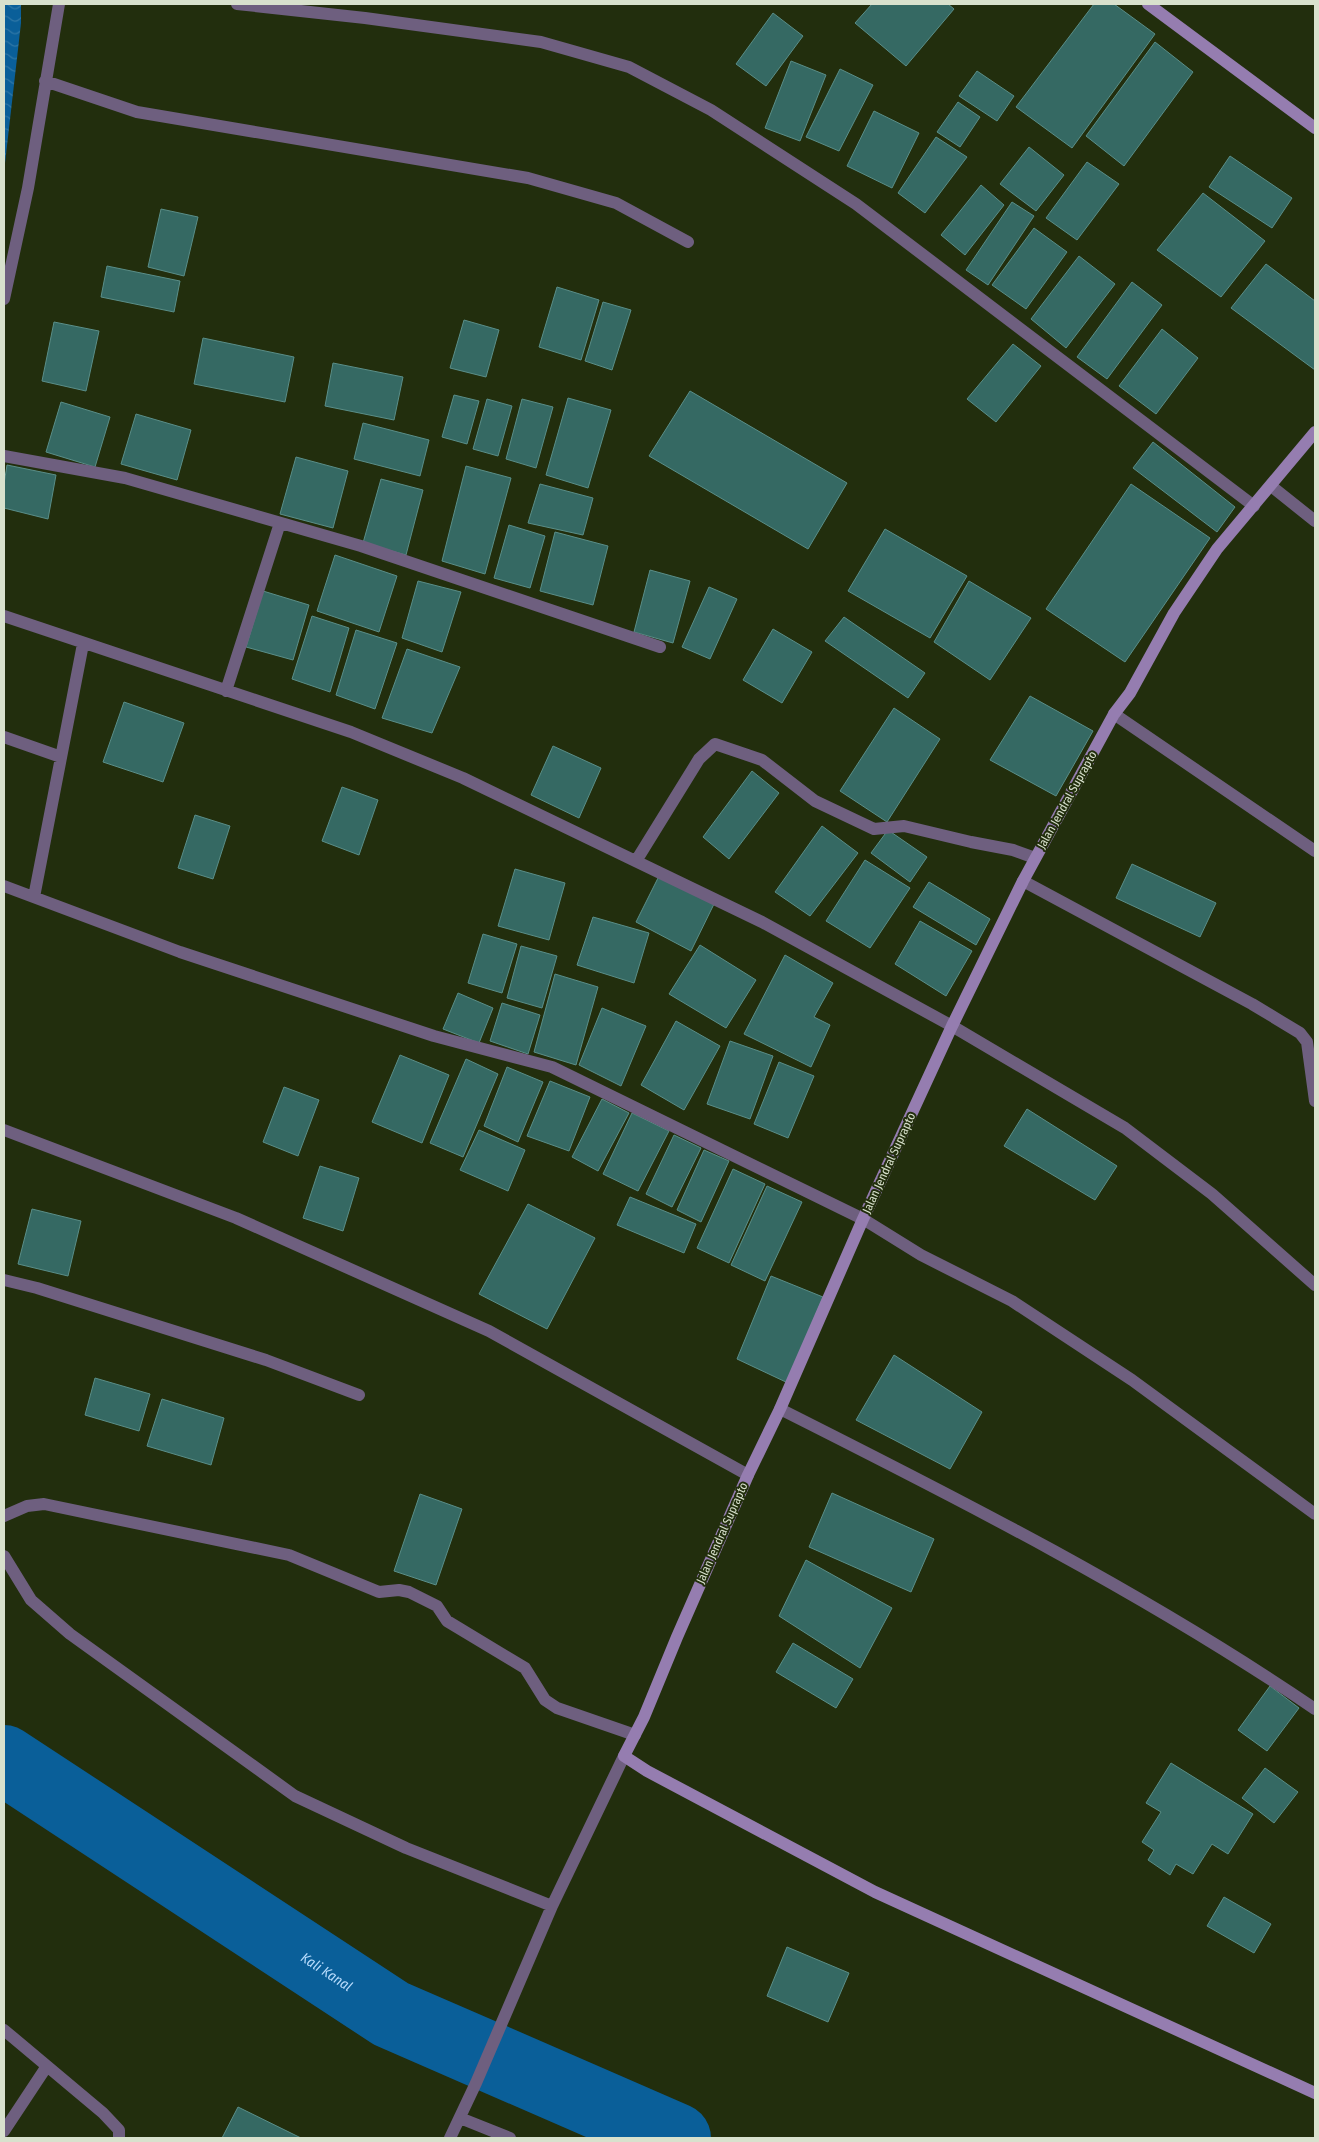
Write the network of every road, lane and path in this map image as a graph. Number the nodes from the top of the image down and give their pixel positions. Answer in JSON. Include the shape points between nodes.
{"nodes":[{"id":1,"x":59,"y":4,"type":"edge"},
{"id":2,"x":237,"y":4,"type":"edge"},
{"id":3,"x":1148,"y":4,"type":"edge"},
{"id":4,"x":46,"y":81,"type":"junction"},
{"id":5,"x":1315,"y":128,"type":"edge"},
{"id":6,"x":688,"y":242,"type":"dead end"},
{"id":7,"x":4,"y":298,"type":"edge"},
{"id":8,"x":1315,"y":432,"type":"edge"},
{"id":9,"x":4,"y":456,"type":"edge"},
{"id":10,"x":1271,"y":486,"type":"junction"},
{"id":11,"x":1254,"y":506,"type":"junction"},
{"id":12,"x":1315,"y":521,"type":"edge"},
{"id":13,"x":280,"y":523,"type":"junction"},
{"id":14,"x":4,"y":616,"type":"edge"},
{"id":15,"x":83,"y":644,"type":"junction"},
{"id":16,"x":660,"y":647,"type":"dead end"},
{"id":17,"x":226,"y":691,"type":"junction"},
{"id":18,"x":1114,"y":714,"type":"junction"},
{"id":19,"x":4,"y":738,"type":"edge"},
{"id":20,"x":61,"y":757,"type":"junction"},
{"id":21,"x":1315,"y":851,"type":"edge"},
{"id":22,"x":1035,"y":858,"type":"junction"},
{"id":23,"x":636,"y":861,"type":"junction"},
{"id":24,"x":1023,"y":880,"type":"junction"},
{"id":25,"x":4,"y":886,"type":"edge"},
{"id":26,"x":34,"y":897,"type":"junction"},
{"id":27,"x":952,"y":1026,"type":"junction"},
{"id":28,"x":1315,"y":1101,"type":"edge"},
{"id":29,"x":4,"y":1130,"type":"edge"},
{"id":30,"x":863,"y":1219,"type":"junction"},
{"id":31,"x":4,"y":1280,"type":"edge"},
{"id":32,"x":1315,"y":1285,"type":"edge"},
{"id":33,"x":359,"y":1395,"type":"dead end"},
{"id":34,"x":780,"y":1409,"type":"junction"},
{"id":35,"x":748,"y":1475,"type":"junction"},
{"id":36,"x":1315,"y":1514,"type":"edge"},
{"id":37,"x":4,"y":1516,"type":"edge"},
{"id":38,"x":4,"y":1556,"type":"edge"},
{"id":39,"x":1315,"y":1709,"type":"edge"},
{"id":40,"x":635,"y":1735,"type":"junction"},
{"id":41,"x":624,"y":1756,"type":"junction"},
{"id":42,"x":552,"y":1906,"type":"junction"},
{"id":43,"x":4,"y":2030,"type":"edge"},
{"id":44,"x":47,"y":2066,"type":"junction"},
{"id":45,"x":1315,"y":2093,"type":"edge"},
{"id":46,"x":460,"y":2118,"type":"junction"},
{"id":47,"x":4,"y":2132,"type":"edge"},
{"id":48,"x":119,"y":2138,"type":"edge"},
{"id":49,"x":450,"y":2138,"type":"edge"},
{"id":50,"x":510,"y":2138,"type":"edge"}],
"edges":[{"from":1,"to":4,"type":"street"},
{"from":2,"to":11,"type":"street","via":[[541,42],[629,67],[711,110],[856,204]]},
{"from":3,"to":5,"type":"main road"},
{"from":4,"to":6,"type":"street","via":[[137,112],[528,178],[616,203]]},
{"from":4,"to":7,"type":"street","via":[[28,188]]},
{"from":8,"to":10,"type":"main road","name":"Jalan Jendral Suprapto"},
{"from":9,"to":13,"type":"street","via":[[124,478]]},
{"from":10,"to":11,"type":"main road","name":"Jalan Jendral Suprapto"},
{"from":10,"to":12,"type":"street"},
{"from":11,"to":18,"type":"main road","name":"Jalan Jendral Suprapto","via":[[1212,557],[1174,613],[1130,693]]},
{"from":13,"to":16,"type":"street","via":[[361,546]]},
{"from":13,"to":17,"type":"street"},
{"from":14,"to":15,"type":"street"},
{"from":15,"to":17,"type":"street"},
{"from":15,"to":20,"type":"street"},
{"from":17,"to":23,"type":"street","via":[[351,732],[463,778]]},
{"from":18,"to":21,"type":"street"},
{"from":18,"to":22,"type":"main road","name":"Jalan Jendral Suprapto"},
{"from":19,"to":20,"type":"street"},
{"from":20,"to":26,"type":"street"},
{"from":22,"to":23,"type":"street","via":[[1013,850],[904,826],[874,829],[815,801],[762,760],[715,744],[699,759]]},
{"from":22,"to":24,"type":"main road","name":"Jalan Jendral Suprapto"},
{"from":23,"to":27,"type":"street","via":[[762,922]]},
{"from":24,"to":27,"type":"main road","name":"Jalan Jendral Suprapto"},
{"from":24,"to":28,"type":"street","via":[[1300,1033],[1307,1042]]},
{"from":25,"to":26,"type":"street"},
{"from":26,"to":30,"type":"street","via":[[180,952],[434,1036],[552,1067]]},
{"from":27,"to":30,"type":"main road","name":"Jalan Jendral Suprapto"},
{"from":27,"to":32,"type":"street","via":[[1125,1128],[1212,1194]]},
{"from":29,"to":35,"type":"street","via":[[236,1218],[489,1331]]},
{"from":30,"to":34,"type":"main road","name":"Jalan Jendral Suprapto"},
{"from":30,"to":36,"type":"street","via":[[921,1255],[1020,1306],[1132,1380]]},
{"from":31,"to":33,"type":"street","via":[[266,1360]]},
{"from":34,"to":35,"type":"main road","name":"Jalan Jendral Suprapto"},
{"from":34,"to":39,"type":"street","via":[[1055,1551],[1250,1665]]},
{"from":35,"to":40,"type":"main road","name":"Jalan Jendral Suprapto"},
{"from":37,"to":40,"type":"street","via":[[27,1506],[44,1504],[289,1555],[379,1592],[409,1592],[437,1606],[447,1621],[525,1668],[545,1700],[557,1708]]},
{"from":38,"to":42,"type":"street","via":[[31,1600],[70,1634],[296,1796],[406,1848]]},
{"from":40,"to":41,"type":"main road","name":"Jalan Jendral Suprapto"},
{"from":41,"to":42,"type":"street","name":"Jalan Jendral Suprapto"},
{"from":41,"to":45,"type":"main road","via":[[875,1892]]},
{"from":42,"to":46,"type":"street","name":"Jalan Jendral Suprapto"},
{"from":43,"to":44,"type":"street"},
{"from":44,"to":47,"type":"street"},
{"from":44,"to":48,"type":"street","via":[[103,2113],[119,2130]]},
{"from":46,"to":49,"type":"street","name":"Jalan Jendral Suprapto"},
{"from":46,"to":50,"type":"street"}]}
